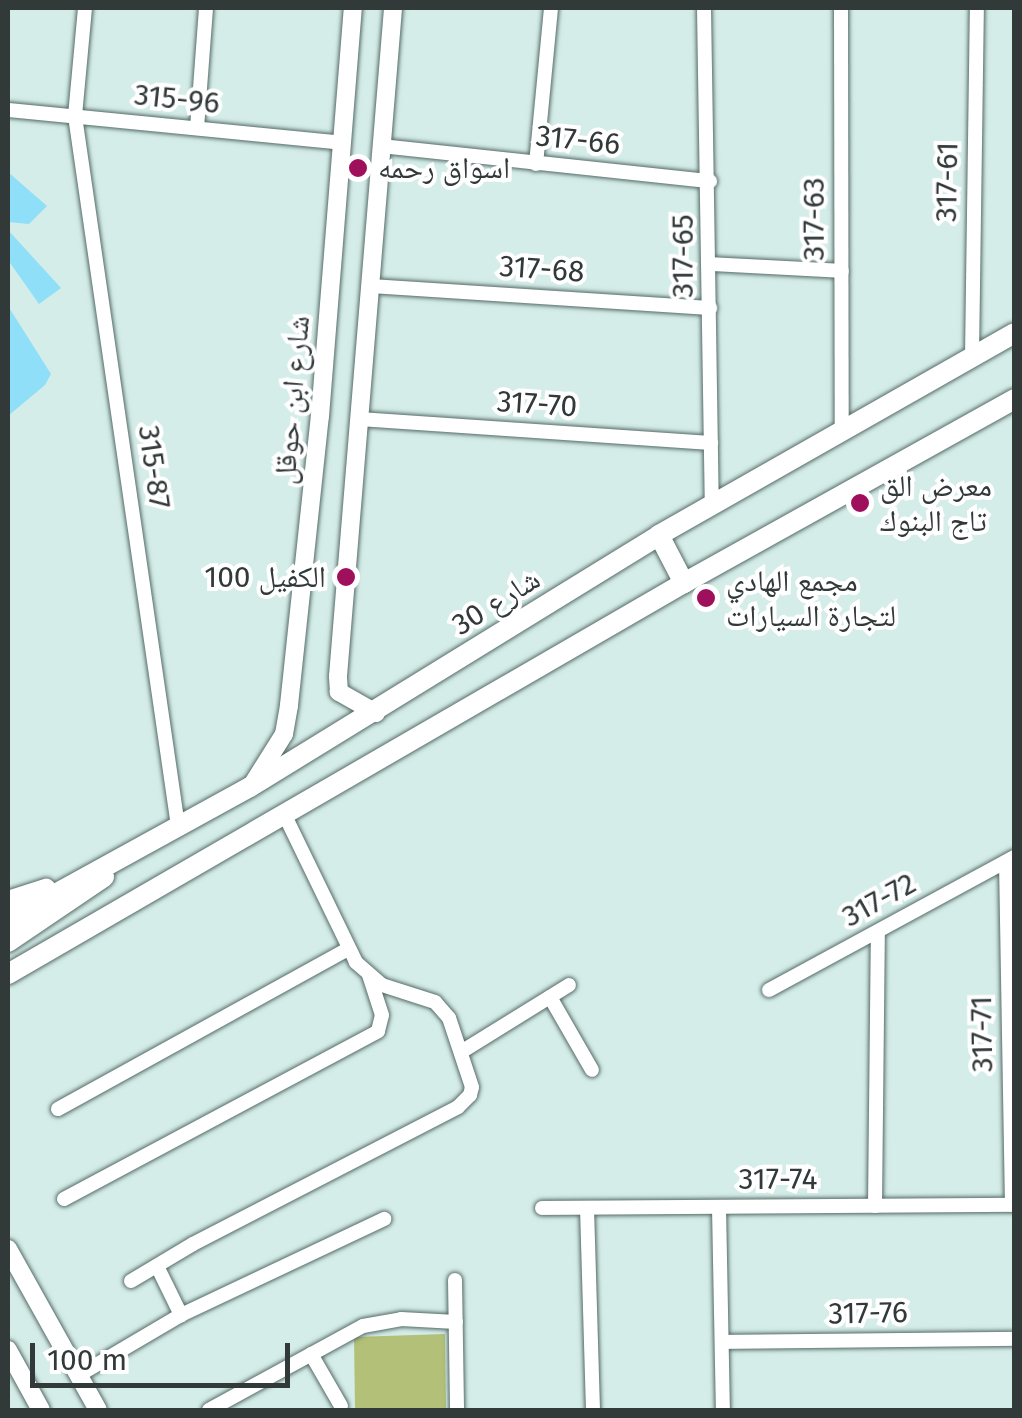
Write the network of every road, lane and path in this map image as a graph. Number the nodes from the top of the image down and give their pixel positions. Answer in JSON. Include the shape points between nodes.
{"nodes":[{"id":1,"x":84,"y":8,"type":"edge"},
{"id":2,"x":206,"y":8,"type":"edge"},
{"id":3,"x":353,"y":8,"type":"edge"},
{"id":4,"x":392,"y":8,"type":"edge"},
{"id":5,"x":551,"y":8,"type":"edge"},
{"id":6,"x":704,"y":8,"type":"edge"},
{"id":7,"x":841,"y":8,"type":"edge"},
{"id":8,"x":976,"y":8,"type":"edge"},
{"id":9,"x":8,"y":110,"type":"edge"},
{"id":10,"x":75,"y":116,"type":"junction"},
{"id":11,"x":198,"y":128,"type":"junction"},
{"id":12,"x":342,"y":143,"type":"junction"},
{"id":13,"x":382,"y":146,"type":"junction"},
{"id":14,"x":536,"y":164,"type":"junction"},
{"id":15,"x":710,"y":181,"type":"junction"},
{"id":16,"x":710,"y":264,"type":"junction"},
{"id":17,"x":842,"y":271,"type":"junction"},
{"id":18,"x":370,"y":286,"type":"junction"},
{"id":19,"x":710,"y":308,"type":"junction"},
{"id":20,"x":1014,"y":332,"type":"edge"},
{"id":21,"x":972,"y":356,"type":"junction"},
{"id":22,"x":1014,"y":399,"type":"edge"},
{"id":23,"x":359,"y":419,"type":"junction"},
{"id":24,"x":842,"y":430,"type":"junction"},
{"id":25,"x":711,"y":444,"type":"junction"},
{"id":26,"x":712,"y":504,"type":"junction"},
{"id":27,"x":659,"y":535,"type":"junction"},
{"id":28,"x":684,"y":583,"type":"junction"},
{"id":29,"x":376,"y":712,"type":"junction"},
{"id":30,"x":250,"y":788,"type":"junction"},
{"id":31,"x":284,"y":814,"type":"junction"},
{"id":32,"x":178,"y":826,"type":"junction"},
{"id":33,"x":140,"y":847,"type":"junction"},
{"id":34,"x":1010,"y":859,"type":"edge"},
{"id":35,"x":86,"y":877,"type":"junction"},
{"id":36,"x":8,"y":901,"type":"edge"},
{"id":37,"x":8,"y":920,"type":"edge"},
{"id":38,"x":878,"y":933,"type":"junction"},
{"id":39,"x":8,"y":942,"type":"edge"},
{"id":40,"x":52,"y":948,"type":"junction"},
{"id":41,"x":348,"y":949,"type":"junction"},
{"id":42,"x":8,"y":974,"type":"edge"},
{"id":43,"x":369,"y":975,"type":"junction"},
{"id":44,"x":569,"y":985,"type":"dead end"},
{"id":45,"x":8,"y":986,"type":"edge"},
{"id":46,"x":769,"y":990,"type":"dead end"},
{"id":47,"x":550,"y":997,"type":"junction"},
{"id":48,"x":460,"y":1052,"type":"junction"},
{"id":49,"x":592,"y":1070,"type":"dead end"},
{"id":50,"x":58,"y":1109,"type":"dead end"},
{"id":51,"x":64,"y":1199,"type":"dead end"},
{"id":52,"x":1013,"y":1205,"type":"edge"},
{"id":53,"x":875,"y":1206,"type":"junction"},
{"id":54,"x":719,"y":1207,"type":"junction"},
{"id":55,"x":542,"y":1208,"type":"dead end"},
{"id":56,"x":588,"y":1208,"type":"junction"},
{"id":57,"x":384,"y":1218,"type":"dead end"},
{"id":58,"x":8,"y":1248,"type":"edge"},
{"id":59,"x":156,"y":1266,"type":"junction"},
{"id":60,"x":455,"y":1280,"type":"dead end"},
{"id":61,"x":131,"y":1281,"type":"dead end"},
{"id":62,"x":181,"y":1315,"type":"junction"},
{"id":63,"x":456,"y":1322,"type":"junction"},
{"id":64,"x":1014,"y":1339,"type":"edge"},
{"id":65,"x":722,"y":1342,"type":"junction"},
{"id":66,"x":8,"y":1350,"type":"edge"},
{"id":67,"x":312,"y":1354,"type":"junction"},
{"id":68,"x":79,"y":1376,"type":"junction"},
{"id":69,"x":341,"y":1406,"type":"dead end"},
{"id":70,"x":41,"y":1410,"type":"edge"},
{"id":71,"x":98,"y":1410,"type":"edge"},
{"id":72,"x":208,"y":1410,"type":"edge"},
{"id":73,"x":457,"y":1410,"type":"edge"},
{"id":74,"x":593,"y":1410,"type":"edge"},
{"id":75,"x":724,"y":1410,"type":"edge"}],
"edges":[{"from":1,"to":10,"type":"street","name":"315-87"},
{"from":2,"to":11,"type":"street"},
{"from":3,"to":12,"type":"street","name":"شارع ابن حوقل"},
{"from":4,"to":13,"type":"street"},
{"from":5,"to":14,"type":"street"},
{"from":6,"to":15,"type":"street","name":"317-65"},
{"from":7,"to":17,"type":"street","name":"317-63"},
{"from":8,"to":21,"type":"street","name":"317-61"},
{"from":9,"to":10,"type":"street","name":"315-96"},
{"from":10,"to":11,"type":"street","name":"315-96"},
{"from":10,"to":32,"type":"street","name":"315-87"},
{"from":11,"to":12,"type":"street","name":"315-96"},
{"from":12,"to":30,"type":"street","name":"شارع ابن حوقل","via":[[284,734]]},
{"from":13,"to":14,"type":"street","name":"317-66"},
{"from":13,"to":18,"type":"street"},
{"from":14,"to":15,"type":"street","name":"317-66"},
{"from":15,"to":16,"type":"street","name":"317-65"},
{"from":16,"to":17,"type":"street"},
{"from":16,"to":19,"type":"street","name":"317-65"},
{"from":17,"to":24,"type":"street","name":"317-63"},
{"from":18,"to":19,"type":"street","name":"317-68"},
{"from":18,"to":23,"type":"street"},
{"from":19,"to":25,"type":"street","name":"317-65"},
{"from":20,"to":21,"type":"main road","name":"شارع 30"},
{"from":21,"to":24,"type":"main road","name":"شارع 30"},
{"from":22,"to":28,"type":"main road"},
{"from":23,"to":25,"type":"street","name":"317-70"},
{"from":23,"to":29,"type":"street","via":[[338,676],[340,692]]},
{"from":24,"to":26,"type":"main road","name":"شارع 30"},
{"from":25,"to":26,"type":"street","name":"317-65"},
{"from":26,"to":27,"type":"main road","name":"شارع 30"},
{"from":27,"to":28,"type":"main road"},
{"from":27,"to":29,"type":"main road","name":"شارع 30"},
{"from":28,"to":31,"type":"main road"},
{"from":29,"to":30,"type":"main road","name":"شارع 30"},
{"from":30,"to":32,"type":"main road","name":"شارع 30"},
{"from":31,"to":40,"type":"main road"},
{"from":31,"to":41,"type":"street"},
{"from":32,"to":33,"type":"main road","name":"شارع 30"},
{"from":33,"to":35,"type":"main road","name":"شارع 30"},
{"from":33,"to":39,"type":"main road","via":[[77,899]]},
{"from":34,"to":38,"type":"street","name":"317-72"},
{"from":34,"to":52,"type":"street","name":"317-71"},
{"from":35,"to":36,"type":"main road"},
{"from":35,"to":37,"type":"main road","name":"شارع 30"},
{"from":38,"to":46,"type":"street","name":"317-72"},
{"from":38,"to":53,"type":"street"},
{"from":40,"to":42,"type":"main road"},
{"from":40,"to":45,"type":"main road"},
{"from":41,"to":43,"type":"street"},
{"from":41,"to":50,"type":"street"},
{"from":43,"to":48,"type":"street","via":[[435,1002],[450,1018]]},
{"from":43,"to":51,"type":"street","via":[[382,1015],[378,1031]]},
{"from":44,"to":47,"type":"street"},
{"from":47,"to":48,"type":"street"},
{"from":47,"to":49,"type":"street"},
{"from":48,"to":59,"type":"street","via":[[472,1088],[458,1107]]},
{"from":52,"to":53,"type":"street","name":"317-74"},
{"from":53,"to":54,"type":"street","name":"317-74"},
{"from":54,"to":56,"type":"street","name":"317-74"},
{"from":54,"to":65,"type":"street"},
{"from":55,"to":56,"type":"street","name":"317-74"},
{"from":56,"to":74,"type":"street"},
{"from":57,"to":62,"type":"street"},
{"from":58,"to":68,"type":"street"},
{"from":59,"to":61,"type":"street"},
{"from":59,"to":62,"type":"street"},
{"from":60,"to":63,"type":"street"},
{"from":62,"to":68,"type":"street"},
{"from":63,"to":67,"type":"street","via":[[380,1320]]},
{"from":63,"to":73,"type":"street"},
{"from":64,"to":65,"type":"street","name":"317-76"},
{"from":65,"to":75,"type":"street"},
{"from":66,"to":70,"type":"street"},
{"from":67,"to":69,"type":"street"},
{"from":67,"to":72,"type":"street"},
{"from":68,"to":71,"type":"street"}]}
